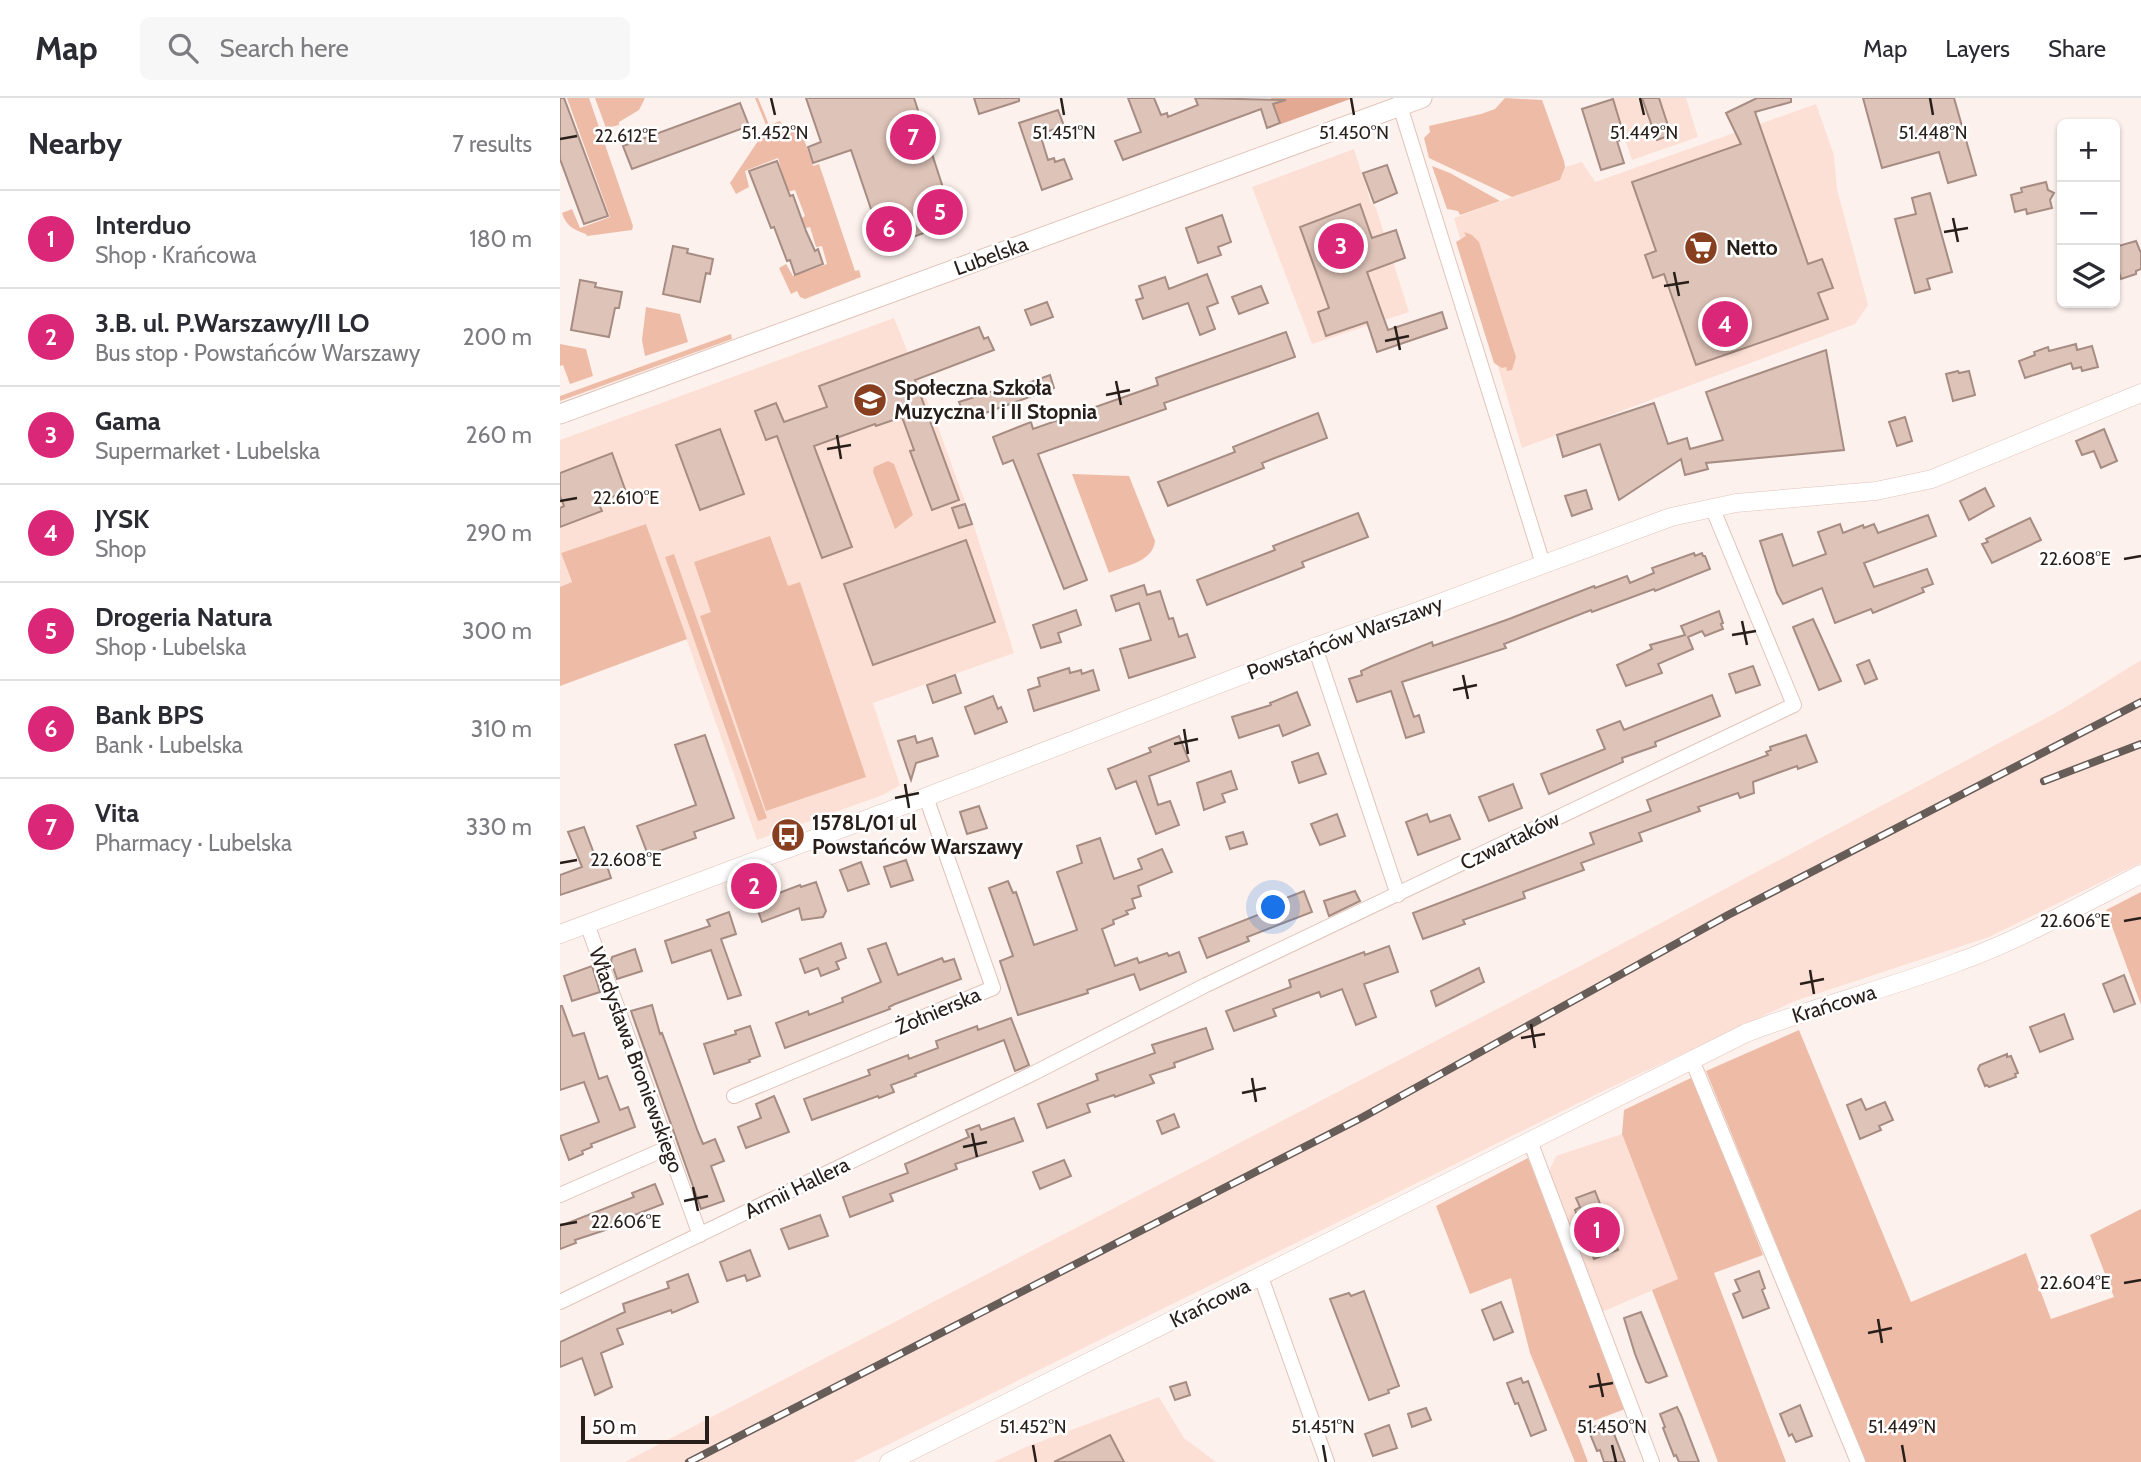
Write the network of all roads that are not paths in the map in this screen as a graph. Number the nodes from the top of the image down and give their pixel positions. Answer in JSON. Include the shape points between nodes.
{"nodes":[{"id":1,"x":1422,"y":98,"type":"edge"},
{"id":2,"x":1400,"y":106,"type":"junction"},
{"id":3,"x":2141,"y":393,"type":"edge"},
{"id":4,"x":560,"y":414,"type":"edge"},
{"id":5,"x":1712,"y":507,"type":"junction"},
{"id":6,"x":1543,"y":564,"type":"junction"},
{"id":7,"x":1315,"y":647,"type":"junction"},
{"id":8,"x":926,"y":797,"type":"junction"},
{"id":9,"x":2141,"y":874,"type":"edge"},
{"id":10,"x":1398,"y":895,"type":"junction"},
{"id":11,"x":587,"y":924,"type":"junction"},
{"id":12,"x":560,"y":934,"type":"edge"},
{"id":13,"x":1692,"y":1059,"type":"junction"},
{"id":14,"x":1034,"y":1073,"type":"joint"},
{"id":15,"x":734,"y":1096,"type":"dead end"},
{"id":16,"x":1530,"y":1141,"type":"junction"},
{"id":17,"x":667,"y":1148,"type":"junction"},
{"id":18,"x":560,"y":1195,"type":"edge"},
{"id":19,"x":700,"y":1235,"type":"junction"},
{"id":20,"x":1261,"y":1277,"type":"junction"},
{"id":21,"x":560,"y":1302,"type":"edge"},
{"id":22,"x":889,"y":1462,"type":"edge"},
{"id":23,"x":1326,"y":1462,"type":"edge"},
{"id":24,"x":1652,"y":1462,"type":"edge"},
{"id":25,"x":1858,"y":1462,"type":"edge"}],
"edges":[{"from":1,"to":2,"type":"main road","name":"Lubelska"},
{"from":2,"to":4,"type":"main road","name":"Lubelska"},
{"from":2,"to":6,"type":"street"},
{"from":3,"to":5,"type":"street","name":"Powstańców Warszawy","via":[[1932,479],[1876,491]]},
{"from":5,"to":6,"type":"street","name":"Powstańców Warszawy","via":[[1671,517]]},
{"from":5,"to":10,"type":"street","name":"Czwartaków","via":[[1794,705]]},
{"from":6,"to":7,"type":"street","name":"Powstańców Warszawy"},
{"from":7,"to":8,"type":"street","name":"Powstańców Warszawy"},
{"from":7,"to":10,"type":"street"},
{"from":8,"to":11,"type":"street","name":"Powstańców Warszawy"},
{"from":8,"to":15,"type":"street","name":"Żołnierska","via":[[993,988]]},
{"from":9,"to":13,"type":"street","name":"Krańcowa","via":[[2001,945],[1746,1033]]},
{"from":10,"to":14,"type":"street","name":"Czwartaków"},
{"from":11,"to":12,"type":"street","name":"Powstańców Warszawy"},
{"from":11,"to":17,"type":"street","name":"Władysława Broniewskiego"},
{"from":13,"to":16,"type":"street","name":"Krańcowa"},
{"from":13,"to":25,"type":"street"},
{"from":14,"to":19,"type":"street","name":"Armii Hallera"},
{"from":16,"to":20,"type":"street","name":"Krańcowa"},
{"from":16,"to":24,"type":"street"},
{"from":17,"to":18,"type":"street"},
{"from":17,"to":19,"type":"street","name":"Władysława Broniewskiego"},
{"from":19,"to":21,"type":"street","name":"Armii Hallera"},
{"from":20,"to":22,"type":"street","name":"Krańcowa"},
{"from":20,"to":23,"type":"street"}]}
